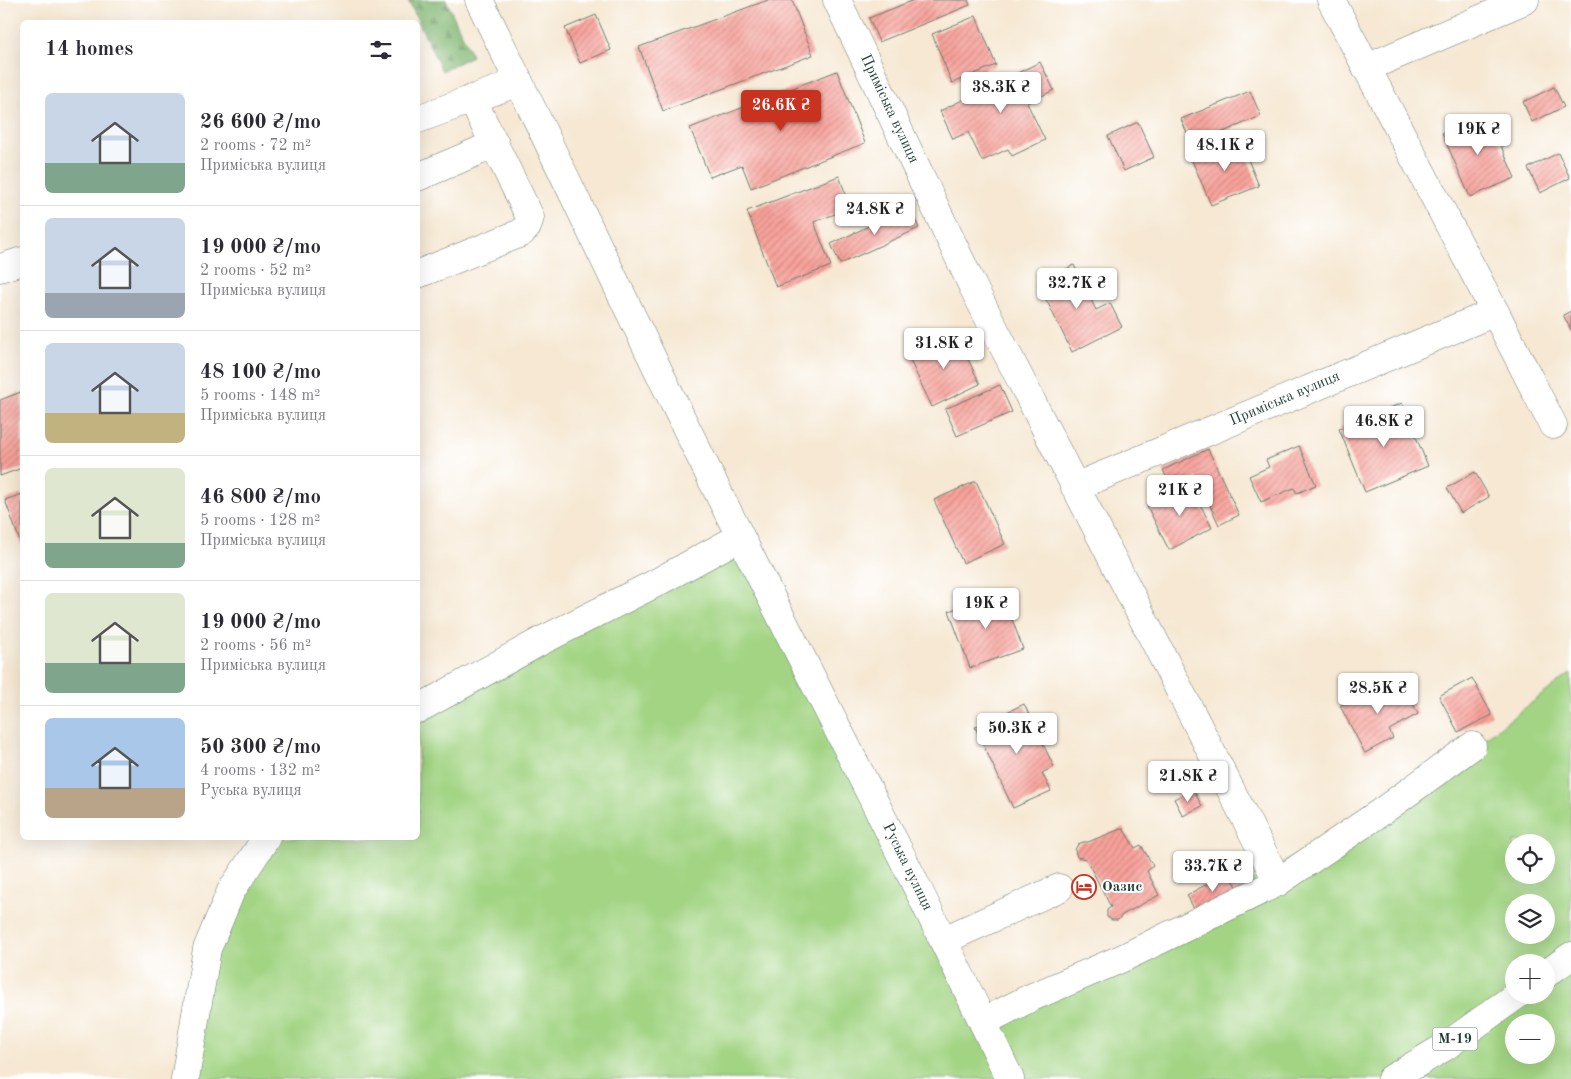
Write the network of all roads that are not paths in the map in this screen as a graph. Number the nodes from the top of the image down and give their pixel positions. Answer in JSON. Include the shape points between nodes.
{"nodes":[{"id":1,"x":479,"y":0,"type":"edge"},
{"id":2,"x":837,"y":0,"type":"edge"},
{"id":3,"x":1330,"y":0,"type":"edge"},
{"id":4,"x":1524,"y":0,"type":"edge"},
{"id":5,"x":1366,"y":68,"type":"junction"},
{"id":6,"x":519,"y":82,"type":"junction"},
{"id":7,"x":472,"y":99,"type":"junction"},
{"id":8,"x":420,"y":119,"type":"edge"},
{"id":9,"x":495,"y":144,"type":"junction"},
{"id":10,"x":420,"y":176,"type":"edge"},
{"id":11,"x":20,"y":262,"type":"edge"},
{"id":12,"x":0,"y":268,"type":"edge"},
{"id":13,"x":420,"y":273,"type":"edge"},
{"id":14,"x":1495,"y":312,"type":"junction"},
{"id":15,"x":1553,"y":425,"type":"dead end"},
{"id":16,"x":1075,"y":487,"type":"junction"},
{"id":17,"x":740,"y":536,"type":"junction"},
{"id":18,"x":420,"y":708,"type":"edge"},
{"id":19,"x":1472,"y":746,"type":"dead end"},
{"id":20,"x":265,"y":840,"type":"edge"},
{"id":21,"x":1278,"y":882,"type":"junction"},
{"id":22,"x":1059,"y":888,"type":"dead end"},
{"id":23,"x":944,"y":940,"type":"junction"},
{"id":24,"x":1571,"y":956,"type":"edge"},
{"id":25,"x":1555,"y":968,"type":"edge"},
{"id":26,"x":1505,"y":1004,"type":"edge"},
{"id":27,"x":983,"y":1022,"type":"junction"},
{"id":28,"x":185,"y":1079,"type":"edge"},
{"id":29,"x":1010,"y":1079,"type":"edge"},
{"id":30,"x":1390,"y":1079,"type":"edge"}],
"edges":[{"from":1,"to":6,"type":"main road","name":"Руська вулиця"},
{"from":2,"to":16,"type":"main road","name":"Приміська вулиця","via":[[973,286]]},
{"from":3,"to":5,"type":"main road"},
{"from":4,"to":5,"type":"main road"},
{"from":5,"to":14,"type":"main road"},
{"from":6,"to":7,"type":"main road"},
{"from":6,"to":17,"type":"main road","name":"Руська вулиця"},
{"from":7,"to":8,"type":"main road"},
{"from":7,"to":9,"type":"main road"},
{"from":9,"to":10,"type":"main road"},
{"from":9,"to":13,"type":"main road","via":[[530,217],[527,226],[521,233]]},
{"from":11,"to":12,"type":"main road"},
{"from":14,"to":15,"type":"main road"},
{"from":14,"to":16,"type":"main road","name":"Приміська вулиця"},
{"from":16,"to":21,"type":"main road","name":"Приміська вулиця"},
{"from":17,"to":18,"type":"main road"},
{"from":17,"to":23,"type":"main road","name":"Руська вулиця"},
{"from":19,"to":21,"type":"main road"},
{"from":20,"to":28,"type":"main road","via":[[230,891],[207,949]]},
{"from":21,"to":27,"type":"main road"},
{"from":22,"to":23,"type":"main road"},
{"from":23,"to":27,"type":"main road","name":"Руська вулиця"},
{"from":24,"to":25,"type":"main road"},
{"from":26,"to":30,"type":"main road","number":"М-19","via":[[1443,1048]]},
{"from":27,"to":29,"type":"main road","name":"Руська вулиця"}]}
